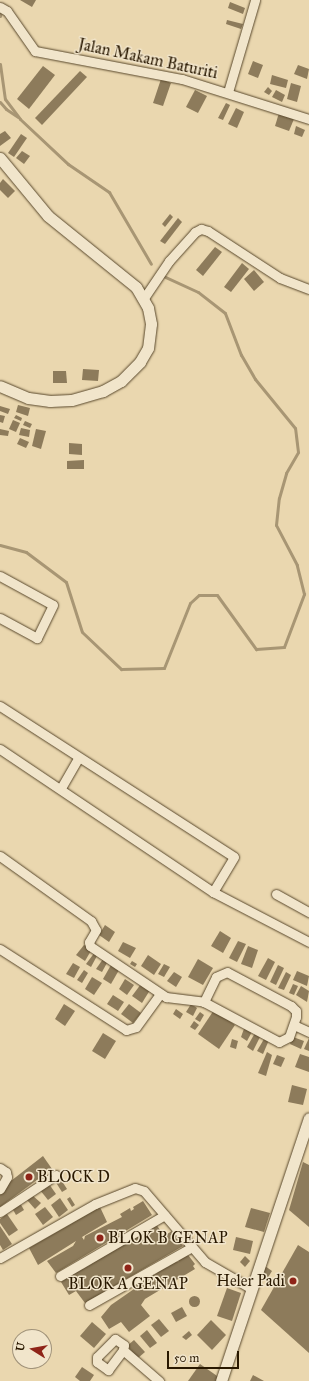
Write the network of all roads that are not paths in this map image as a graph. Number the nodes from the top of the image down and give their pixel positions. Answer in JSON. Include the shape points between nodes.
{"nodes":[{"id":1,"x":255,"y":0,"type":"edge"},
{"id":2,"x":0,"y":7,"type":"edge"},
{"id":3,"x":228,"y":92,"type":"junction"},
{"id":4,"x":309,"y":119,"type":"edge"},
{"id":5,"x":0,"y":158,"type":"edge"},
{"id":6,"x":309,"y":289,"type":"edge"},
{"id":7,"x":144,"y":298,"type":"junction"},
{"id":8,"x":0,"y":386,"type":"edge"},
{"id":9,"x":0,"y":576,"type":"edge"},
{"id":10,"x":0,"y":618,"type":"edge"},
{"id":11,"x":0,"y":706,"type":"edge"},
{"id":12,"x":0,"y":749,"type":"edge"},
{"id":13,"x":78,"y":758,"type":"junction"},
{"id":14,"x":61,"y":788,"type":"junction"},
{"id":15,"x":0,"y":856,"type":"edge"},
{"id":16,"x":213,"y":892,"type":"junction"},
{"id":17,"x":276,"y":894,"type":"dead end"},
{"id":18,"x":309,"y":912,"type":"edge"},
{"id":19,"x":309,"y":942,"type":"edge"},
{"id":20,"x":0,"y":949,"type":"edge"},
{"id":21,"x":160,"y":994,"type":"junction"},
{"id":22,"x":204,"y":1002,"type":"junction"},
{"id":23,"x":294,"y":1026,"type":"junction"},
{"id":24,"x":309,"y":1032,"type":"edge"},
{"id":25,"x":309,"y":1118,"type":"edge"},
{"id":26,"x":0,"y":1168,"type":"edge"},
{"id":27,"x":56,"y":1175,"type":"dead end"},
{"id":28,"x":0,"y":1189,"type":"edge"},
{"id":29,"x":0,"y":1212,"type":"edge"},
{"id":30,"x":165,"y":1216,"type":"junction"},
{"id":31,"x":192,"y":1247,"type":"junction"},
{"id":32,"x":0,"y":1258,"type":"edge"},
{"id":33,"x":60,"y":1276,"type":"dead end"},
{"id":34,"x":252,"y":1289,"type":"junction"},
{"id":35,"x":89,"y":1304,"type":"dead end"},
{"id":36,"x":123,"y":1350,"type":"dead end"},
{"id":37,"x":159,"y":1381,"type":"edge"},
{"id":38,"x":221,"y":1381,"type":"edge"}],
"edges":[{"from":1,"to":3,"type":"street"},
{"from":2,"to":3,"type":"street","name":"Jalan Makam Baturiti","via":[[7,11],[35,51],[182,79]]},
{"from":3,"to":4,"type":"street","name":"Jalan Makam Baturiti"},
{"from":5,"to":7,"type":"street","via":[[40,208],[131,281]]},
{"from":6,"to":7,"type":"street","via":[[280,278],[201,229],[195,232],[169,261]]},
{"from":7,"to":8,"type":"street","via":[[151,324],[148,348],[135,368],[112,387],[87,397],[61,401],[28,398]]},
{"from":9,"to":10,"type":"street","via":[[53,605],[37,638]]},
{"from":11,"to":13,"type":"street"},
{"from":12,"to":14,"type":"street"},
{"from":13,"to":14,"type":"street"},
{"from":13,"to":16,"type":"street","via":[[234,857]]},
{"from":14,"to":16,"type":"street"},
{"from":15,"to":21,"type":"street","via":[[91,921],[96,928],[89,942],[90,946]]},
{"from":16,"to":19,"type":"street"},
{"from":17,"to":18,"type":"street"},
{"from":20,"to":21,"type":"street","via":[[124,1030],[134,1028]]},
{"from":21,"to":22,"type":"street"},
{"from":22,"to":23,"type":"street","via":[[277,1042],[286,1040]]},
{"from":22,"to":23,"type":"street","via":[[218,975],[229,973],[294,1008]]},
{"from":23,"to":24,"type":"street"},
{"from":25,"to":34,"type":"street"},
{"from":26,"to":28,"type":"street","via":[[7,1175]]},
{"from":27,"to":29,"type":"street"},
{"from":30,"to":31,"type":"street"},
{"from":30,"to":32,"type":"street","via":[[144,1191],[130,1188],[95,1204]]},
{"from":30,"to":33,"type":"street"},
{"from":31,"to":34,"type":"street","via":[[205,1262]]},
{"from":31,"to":35,"type":"street"},
{"from":34,"to":38,"type":"street"},
{"from":36,"to":37,"type":"street"}]}
